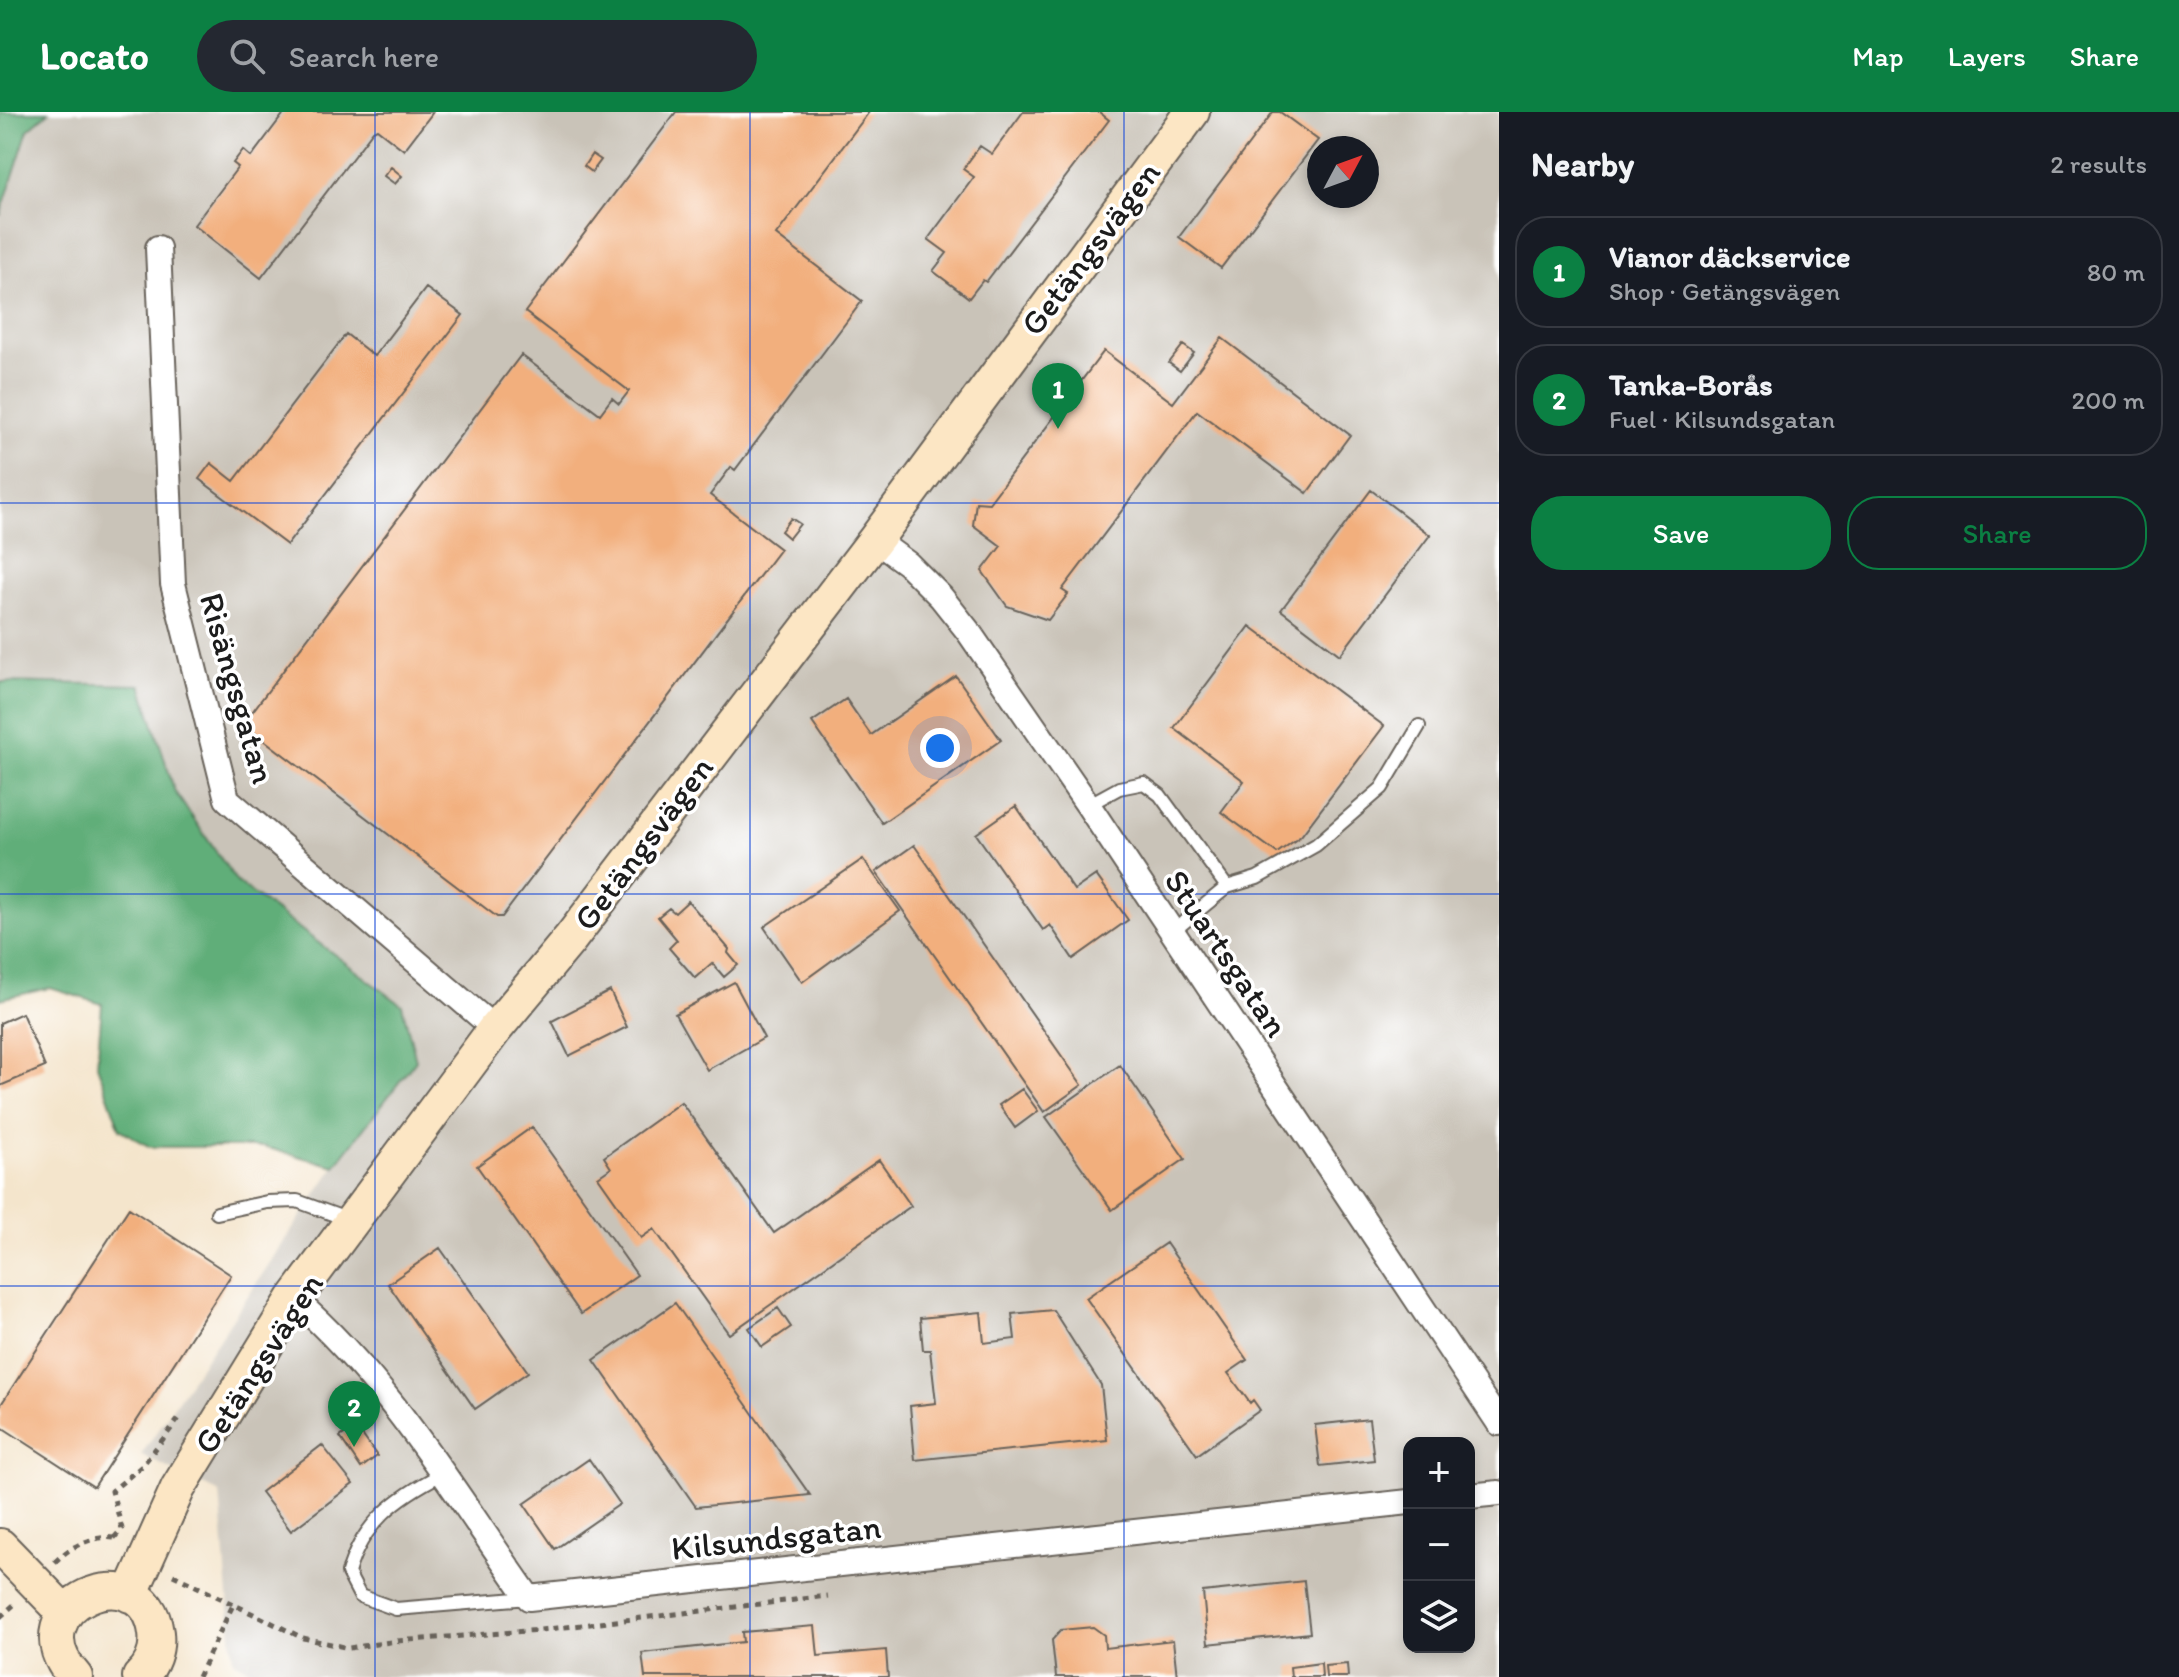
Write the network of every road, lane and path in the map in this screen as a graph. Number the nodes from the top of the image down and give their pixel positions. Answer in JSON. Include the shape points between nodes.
{"nodes":[{"id":1,"x":1192,"y":112,"type":"edge"},
{"id":2,"x":158,"y":248,"type":"dead end"},
{"id":3,"x":875,"y":540,"type":"junction"},
{"id":4,"x":1419,"y":726,"type":"dead end"},
{"id":5,"x":1088,"y":805,"type":"junction"},
{"id":6,"x":1227,"y":887,"type":"junction"},
{"id":7,"x":1172,"y":932,"type":"junction"},
{"id":8,"x":495,"y":1029,"type":"junction"},
{"id":9,"x":217,"y":1213,"type":"dead end"},
{"id":10,"x":352,"y":1222,"type":"junction"},
{"id":11,"x":294,"y":1299,"type":"junction"},
{"id":12,"x":1499,"y":1423,"type":"edge"},
{"id":13,"x":442,"y":1474,"type":"junction"},
{"id":14,"x":1499,"y":1493,"type":"edge"},
{"id":15,"x":1475,"y":1495,"type":"edge"},
{"id":16,"x":1403,"y":1503,"type":"edge"},
{"id":17,"x":0,"y":1546,"type":"edge"},
{"id":18,"x":130,"y":1595,"type":"junction"},
{"id":19,"x":529,"y":1598,"type":"junction"},
{"id":20,"x":233,"y":1605,"type":"dead end"},
{"id":21,"x":65,"y":1613,"type":"junction"},
{"id":22,"x":156,"y":1672,"type":"edge"},
{"id":23,"x":75,"y":1677,"type":"edge"},
{"id":24,"x":198,"y":1677,"type":"edge"}],
"edges":[{"from":1,"to":3,"type":"street","name":"Getängsvägen"},
{"from":2,"to":8,"type":"street","name":"Risängsgatan","via":[[173,584],[227,799]]},
{"from":3,"to":5,"type":"street","name":"Stuartsgatan","via":[[941,597]]},
{"from":3,"to":8,"type":"street","name":"Getängsvägen"},
{"from":4,"to":6,"type":"lane","via":[[1382,788],[1316,845],[1257,878]]},
{"from":5,"to":6,"type":"lane","via":[[1119,788],[1144,783],[1160,795]]},
{"from":5,"to":7,"type":"street","name":"Stuartsgatan"},
{"from":6,"to":7,"type":"lane"},
{"from":7,"to":12,"type":"street","name":"Stuartsgatan"},
{"from":8,"to":10,"type":"street","name":"Getängsvägen"},
{"from":9,"to":10,"type":"lane","via":[[297,1201]]},
{"from":10,"to":11,"type":"street","name":"Getängsvägen"},
{"from":11,"to":13,"type":"street","via":[[336,1336],[381,1388]]},
{"from":11,"to":18,"type":"street","name":"Getängsvägen","via":[[178,1488]]},
{"from":13,"to":19,"type":"street"},
{"from":13,"to":19,"type":"lane","via":[[407,1492],[377,1519],[354,1551],[348,1573],[360,1596],[396,1609]]},
{"from":14,"to":15,"type":"street"},
{"from":16,"to":19,"type":"street","name":"Kilsundsgatan"},
{"from":17,"to":21,"type":"street"},
{"from":18,"to":21,"type":"street","via":[[94,1591]]},
{"from":18,"to":22,"type":"street","via":[[155,1624]]},
{"from":20,"to":24,"type":"path"},
{"from":21,"to":23,"type":"street","via":[[57,1640]]}]}
